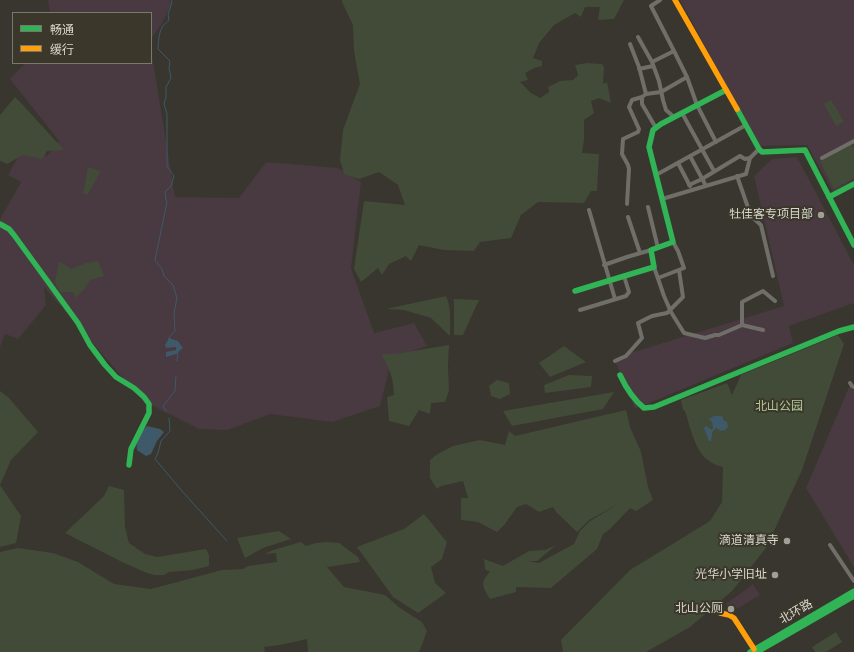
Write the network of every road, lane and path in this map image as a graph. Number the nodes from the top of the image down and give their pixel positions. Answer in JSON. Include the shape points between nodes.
{"nodes":[{"id":1,"x":660,"y":0,"type":"edge"},
{"id":2,"x":675,"y":0,"type":"edge"},
{"id":3,"x":638,"y":36,"type":"dead end"},
{"id":4,"x":630,"y":44,"type":"dead end"},
{"id":5,"x":674,"y":51,"type":"junction"},
{"id":6,"x":652,"y":64,"type":"junction"},
{"id":7,"x":639,"y":69,"type":"junction"},
{"id":8,"x":687,"y":77,"type":"junction"},
{"id":9,"x":726,"y":90,"type":"junction"},
{"id":10,"x":661,"y":92,"type":"junction"},
{"id":11,"x":646,"y":94,"type":"junction"},
{"id":12,"x":642,"y":97,"type":"junction"},
{"id":13,"x":697,"y":105,"type":"junction"},
{"id":14,"x":682,"y":113,"type":"junction"},
{"id":15,"x":674,"y":117,"type":"junction"},
{"id":16,"x":746,"y":126,"type":"junction"},
{"id":17,"x":656,"y":128,"type":"junction"},
{"id":18,"x":854,"y":141,"type":"edge"},
{"id":19,"x":716,"y":142,"type":"junction"},
{"id":20,"x":759,"y":149,"type":"junction"},
{"id":21,"x":701,"y":150,"type":"junction"},
{"id":22,"x":690,"y":156,"type":"junction"},
{"id":23,"x":750,"y":158,"type":"junction"},
{"id":24,"x":822,"y":158,"type":"dead end"},
{"id":25,"x":678,"y":163,"type":"junction"},
{"id":26,"x":714,"y":171,"type":"junction"},
{"id":27,"x":656,"y":175,"type":"junction"},
{"id":28,"x":737,"y":176,"type":"junction"},
{"id":29,"x":702,"y":179,"type":"junction"},
{"id":30,"x":854,"y":184,"type":"edge"},
{"id":31,"x":689,"y":185,"type":"junction"},
{"id":32,"x":706,"y":186,"type":"junction"},
{"id":33,"x":692,"y":190,"type":"junction"},
{"id":34,"x":829,"y":197,"type":"junction"},
{"id":35,"x":662,"y":199,"type":"junction"},
{"id":36,"x":627,"y":204,"type":"dead end"},
{"id":37,"x":648,"y":207,"type":"dead end"},
{"id":38,"x":589,"y":210,"type":"dead end"},
{"id":39,"x":628,"y":217,"type":"dead end"},
{"id":40,"x":0,"y":224,"type":"edge"},
{"id":41,"x":673,"y":242,"type":"junction"},
{"id":42,"x":854,"y":245,"type":"edge"},
{"id":43,"x":658,"y":248,"type":"junction"},
{"id":44,"x":651,"y":250,"type":"junction"},
{"id":45,"x":640,"y":253,"type":"junction"},
{"id":46,"x":604,"y":264,"type":"junction"},
{"id":47,"x":654,"y":267,"type":"junction"},
{"id":48,"x":679,"y":270,"type":"junction"},
{"id":49,"x":624,"y":276,"type":"junction"},
{"id":50,"x":773,"y":276,"type":"dead end"},
{"id":51,"x":658,"y":278,"type":"junction"},
{"id":52,"x":609,"y":281,"type":"junction"},
{"id":53,"x":575,"y":291,"type":"dead end"},
{"id":54,"x":615,"y":299,"type":"junction"},
{"id":55,"x":775,"y":301,"type":"dead end"},
{"id":56,"x":580,"y":310,"type":"dead end"},
{"id":57,"x":670,"y":310,"type":"junction"},
{"id":58,"x":742,"y":325,"type":"junction"},
{"id":59,"x":854,"y":327,"type":"edge"},
{"id":60,"x":762,"y":330,"type":"dead end"},
{"id":61,"x":615,"y":361,"type":"dead end"},
{"id":62,"x":620,"y":375,"type":"dead end"},
{"id":63,"x":850,"y":383,"type":"dead end"},
{"id":64,"x":854,"y":387,"type":"edge"},
{"id":65,"x":129,"y":465,"type":"dead end"},
{"id":66,"x":830,"y":545,"type":"dead end"},
{"id":67,"x":854,"y":581,"type":"edge"},
{"id":68,"x":854,"y":590,"type":"edge"},
{"id":69,"x":854,"y":596,"type":"edge"},
{"id":70,"x":720,"y":613,"type":"dead end"},
{"id":71,"x":755,"y":651,"type":"edge"}],
"edges":[{"from":1,"to":5,"type":"street","via":[[650,6]]},
{"from":2,"to":9,"type":"street"},
{"from":3,"to":6,"type":"street"},
{"from":4,"to":7,"type":"street"},
{"from":5,"to":6,"type":"street"},
{"from":5,"to":8,"type":"street"},
{"from":6,"to":7,"type":"street"},
{"from":6,"to":10,"type":"street"},
{"from":7,"to":11,"type":"street"},
{"from":8,"to":10,"type":"street"},
{"from":8,"to":13,"type":"street"},
{"from":9,"to":13,"type":"street"},
{"from":9,"to":16,"type":"street"},
{"from":10,"to":11,"type":"street"},
{"from":10,"to":15,"type":"street","via":[[666,110]]},
{"from":11,"to":12,"type":"street"},
{"from":12,"to":17,"type":"street","via":[[642,104]]},
{"from":12,"to":36,"type":"street","via":[[632,100],[629,107],[638,132],[623,139],[622,154],[629,169]]},
{"from":13,"to":14,"type":"street"},
{"from":13,"to":19,"type":"street"},
{"from":14,"to":15,"type":"street"},
{"from":14,"to":21,"type":"street"},
{"from":15,"to":17,"type":"street"},
{"from":16,"to":19,"type":"street"},
{"from":16,"to":20,"type":"street"},
{"from":17,"to":27,"type":"street","via":[[653,130],[649,147]]},
{"from":18,"to":24,"type":"street"},
{"from":19,"to":21,"type":"street"},
{"from":20,"to":23,"type":"street"},
{"from":20,"to":34,"type":"street","via":[[762,152],[805,150]]},
{"from":21,"to":22,"type":"street"},
{"from":21,"to":26,"type":"street"},
{"from":22,"to":25,"type":"street"},
{"from":22,"to":29,"type":"street"},
{"from":23,"to":26,"type":"street","via":[[740,156]]},
{"from":23,"to":28,"type":"street","via":[[746,174]]},
{"from":25,"to":27,"type":"street"},
{"from":25,"to":31,"type":"street"},
{"from":26,"to":29,"type":"street"},
{"from":27,"to":35,"type":"street"},
{"from":28,"to":32,"type":"street"},
{"from":28,"to":50,"type":"street","via":[[750,216],[761,225]]},
{"from":29,"to":31,"type":"street"},
{"from":29,"to":32,"type":"street"},
{"from":30,"to":34,"type":"street"},
{"from":31,"to":33,"type":"street"},
{"from":32,"to":33,"type":"street"},
{"from":33,"to":35,"type":"street"},
{"from":34,"to":42,"type":"street"},
{"from":35,"to":41,"type":"street"},
{"from":37,"to":43,"type":"street"},
{"from":38,"to":46,"type":"street"},
{"from":39,"to":45,"type":"street"},
{"from":40,"to":65,"type":"street","via":[[14,235],[105,365],[116,377],[134,388],[149,404],[149,413],[131,449]]},
{"from":41,"to":43,"type":"street"},
{"from":41,"to":48,"type":"street","via":[[684,268]]},
{"from":43,"to":44,"type":"street"},
{"from":44,"to":45,"type":"street"},
{"from":44,"to":47,"type":"street"},
{"from":45,"to":46,"type":"street"},
{"from":46,"to":52,"type":"street"},
{"from":47,"to":49,"type":"street"},
{"from":47,"to":51,"type":"street"},
{"from":48,"to":51,"type":"street"},
{"from":48,"to":57,"type":"street","via":[[682,297]]},
{"from":49,"to":52,"type":"street"},
{"from":49,"to":54,"type":"street","via":[[629,292],[626,296]]},
{"from":51,"to":57,"type":"street"},
{"from":52,"to":53,"type":"street"},
{"from":52,"to":54,"type":"street"},
{"from":54,"to":56,"type":"street"},
{"from":55,"to":58,"type":"street","via":[[763,291],[742,302]]},
{"from":57,"to":58,"type":"street","via":[[684,333],[705,338]]},
{"from":57,"to":61,"type":"street","via":[[638,323],[642,338],[626,356]]},
{"from":58,"to":60,"type":"street"},
{"from":59,"to":62,"type":"street","via":[[654,407],[644,408],[636,402]]},
{"from":63,"to":64,"type":"street"},
{"from":66,"to":67,"type":"street"},
{"from":68,"to":71,"type":"street","name":"北环路"},
{"from":69,"to":71,"type":"street"},
{"from":70,"to":71,"type":"street","via":[[734,618]]}]}
